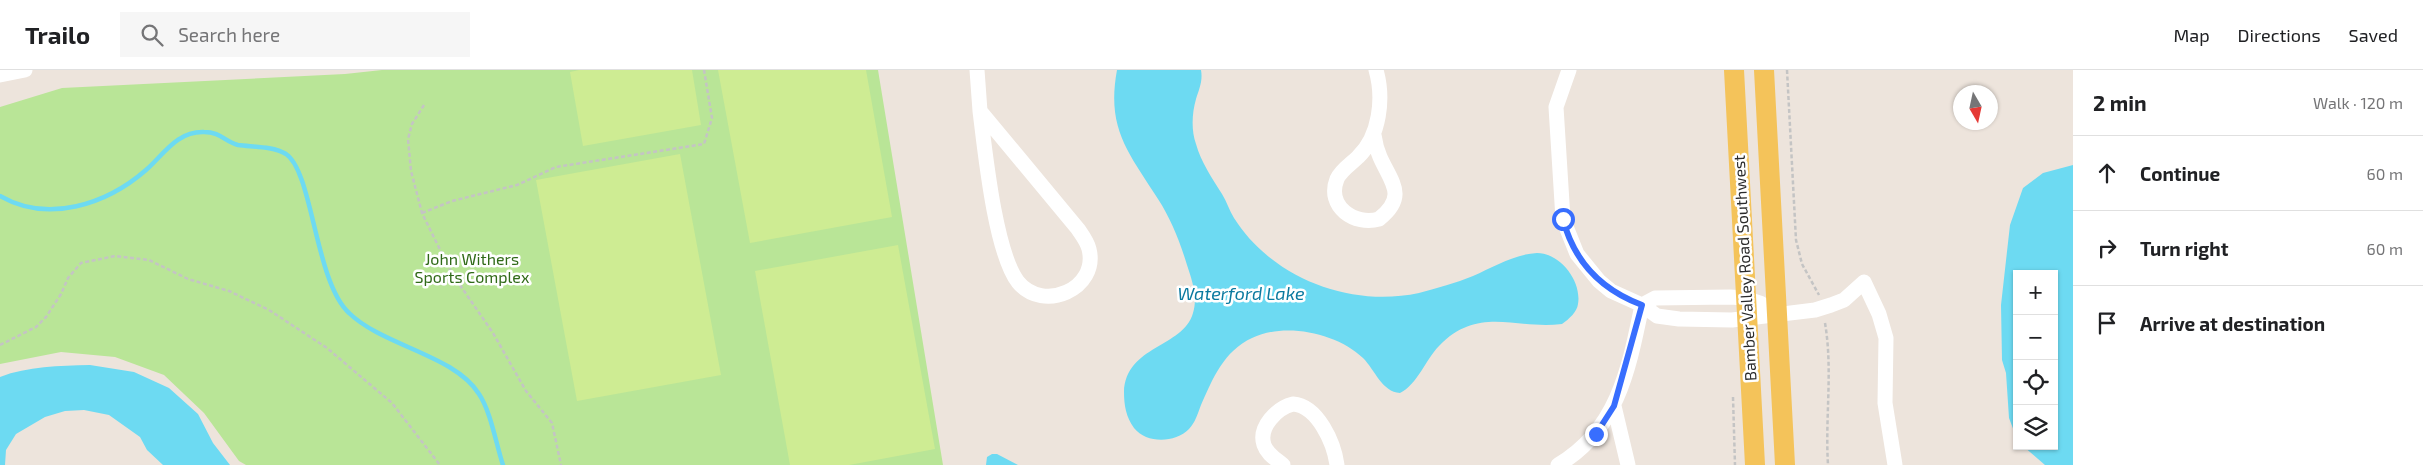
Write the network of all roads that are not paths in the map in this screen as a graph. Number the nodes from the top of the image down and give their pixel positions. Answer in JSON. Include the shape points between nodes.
{"nodes":[{"id":1,"x":25,"y":70,"type":"edge"},
{"id":2,"x":976,"y":70,"type":"edge"},
{"id":3,"x":1376,"y":70,"type":"edge"},
{"id":4,"x":1569,"y":70,"type":"edge"},
{"id":5,"x":1734,"y":70,"type":"edge"},
{"id":6,"x":1764,"y":70,"type":"edge"},
{"id":7,"x":0,"y":75,"type":"edge"},
{"id":8,"x":980,"y":111,"type":"junction"},
{"id":9,"x":1374,"y":135,"type":"junction"},
{"id":10,"x":1745,"y":298,"type":"junction"},
{"id":11,"x":1642,"y":305,"type":"junction"},
{"id":12,"x":1777,"y":313,"type":"junction"},
{"id":13,"x":1746,"y":319,"type":"junction"},
{"id":14,"x":1614,"y":406,"type":"junction"},
{"id":15,"x":1283,"y":465,"type":"edge"},
{"id":16,"x":1337,"y":465,"type":"edge"},
{"id":17,"x":1558,"y":465,"type":"edge"},
{"id":18,"x":1628,"y":465,"type":"edge"},
{"id":19,"x":1755,"y":465,"type":"edge"},
{"id":20,"x":1785,"y":465,"type":"edge"},
{"id":21,"x":1895,"y":465,"type":"edge"}],
"edges":[{"from":1,"to":7,"type":"street"},
{"from":2,"to":8,"type":"street"},
{"from":3,"to":9,"type":"street","via":[[1380,99]]},
{"from":4,"to":11,"type":"street","via":[[1558,95],[1556,120],[1566,230],[1577,254],[1599,281],[1624,298]]},
{"from":5,"to":10,"type":"main road","name":"Bamber Valley Road Southwest"},
{"from":6,"to":12,"type":"main road","name":"Bamber Valley Road Southwest"},
{"from":8,"to":8,"type":"street","via":[[997,224],[1013,274],[1031,293],[1050,297],[1066,294],[1086,272],[1089,248],[1078,229]]},
{"from":9,"to":9,"type":"street","via":[[1366,148],[1342,170],[1335,187],[1338,204],[1356,220],[1379,219],[1390,208],[1395,194],[1393,179],[1379,155]]},
{"from":10,"to":11,"type":"street","via":[[1655,298]]},
{"from":10,"to":12,"type":"street"},
{"from":10,"to":13,"type":"main road","name":"Bamber Valley Road Southwest"},
{"from":11,"to":13,"type":"street","via":[[1657,316],[1679,319]]},
{"from":11,"to":14,"type":"street"},
{"from":12,"to":13,"type":"street"},
{"from":12,"to":20,"type":"main road","name":"Bamber Valley Road Southwest"},
{"from":12,"to":21,"type":"street","via":[[1823,308],[1844,300],[1864,282],[1886,338],[1885,403]]},
{"from":13,"to":19,"type":"main road","name":"Bamber Valley Road Southwest"},
{"from":14,"to":17,"type":"street","via":[[1588,444]]},
{"from":14,"to":18,"type":"street"},
{"from":15,"to":16,"type":"street","via":[[1267,452],[1263,440],[1265,427],[1278,411],[1293,404],[1306,408],[1323,427],[1335,451]]}]}
